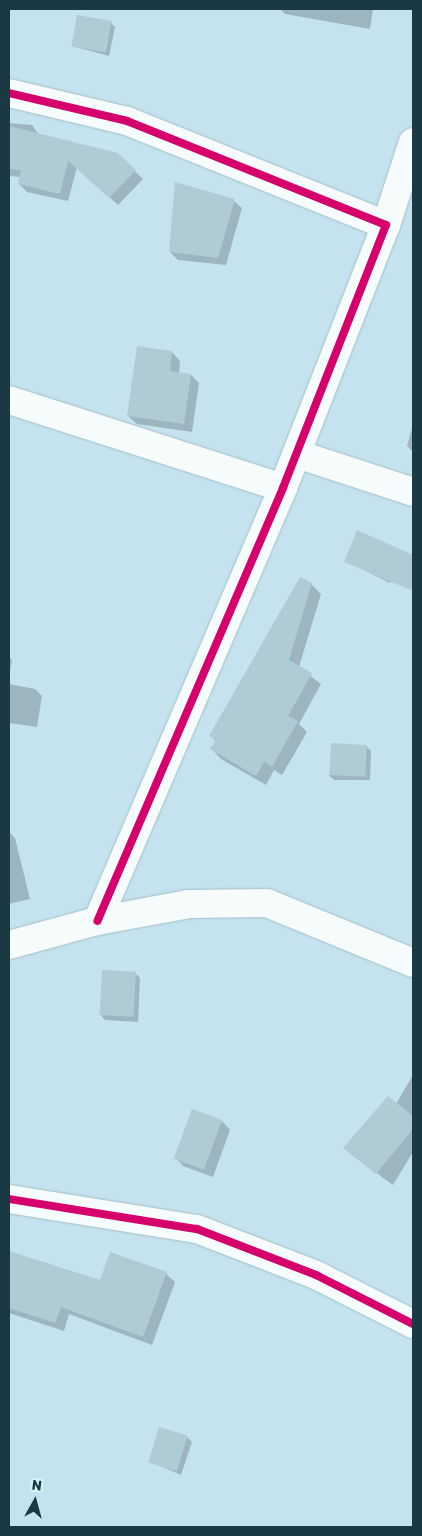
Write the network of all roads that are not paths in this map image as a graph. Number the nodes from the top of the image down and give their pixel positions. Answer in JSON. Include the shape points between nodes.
{"nodes":[{"id":1,"x":9,"y":93,"type":"edge"},
{"id":2,"x":413,"y":142,"type":"edge"},
{"id":3,"x":386,"y":225,"type":"junction"},
{"id":4,"x":9,"y":400,"type":"edge"},
{"id":5,"x":297,"y":454,"type":"junction"},
{"id":6,"x":283,"y":488,"type":"junction"},
{"id":7,"x":413,"y":492,"type":"edge"},
{"id":8,"x":97,"y":921,"type":"junction"},
{"id":9,"x":9,"y":945,"type":"edge"},
{"id":10,"x":413,"y":963,"type":"edge"},
{"id":11,"x":9,"y":1199,"type":"edge"},
{"id":12,"x":413,"y":1324,"type":"edge"}],
"edges":[{"from":1,"to":3,"type":"street","via":[[127,121]]},
{"from":2,"to":3,"type":"street"},
{"from":3,"to":5,"type":"street"},
{"from":4,"to":6,"type":"street"},
{"from":5,"to":6,"type":"street"},
{"from":5,"to":7,"type":"street"},
{"from":6,"to":8,"type":"street"},
{"from":8,"to":9,"type":"street"},
{"from":8,"to":10,"type":"street","via":[[189,904],[267,903]]},
{"from":11,"to":12,"type":"street","via":[[197,1229],[316,1275]]}]}
